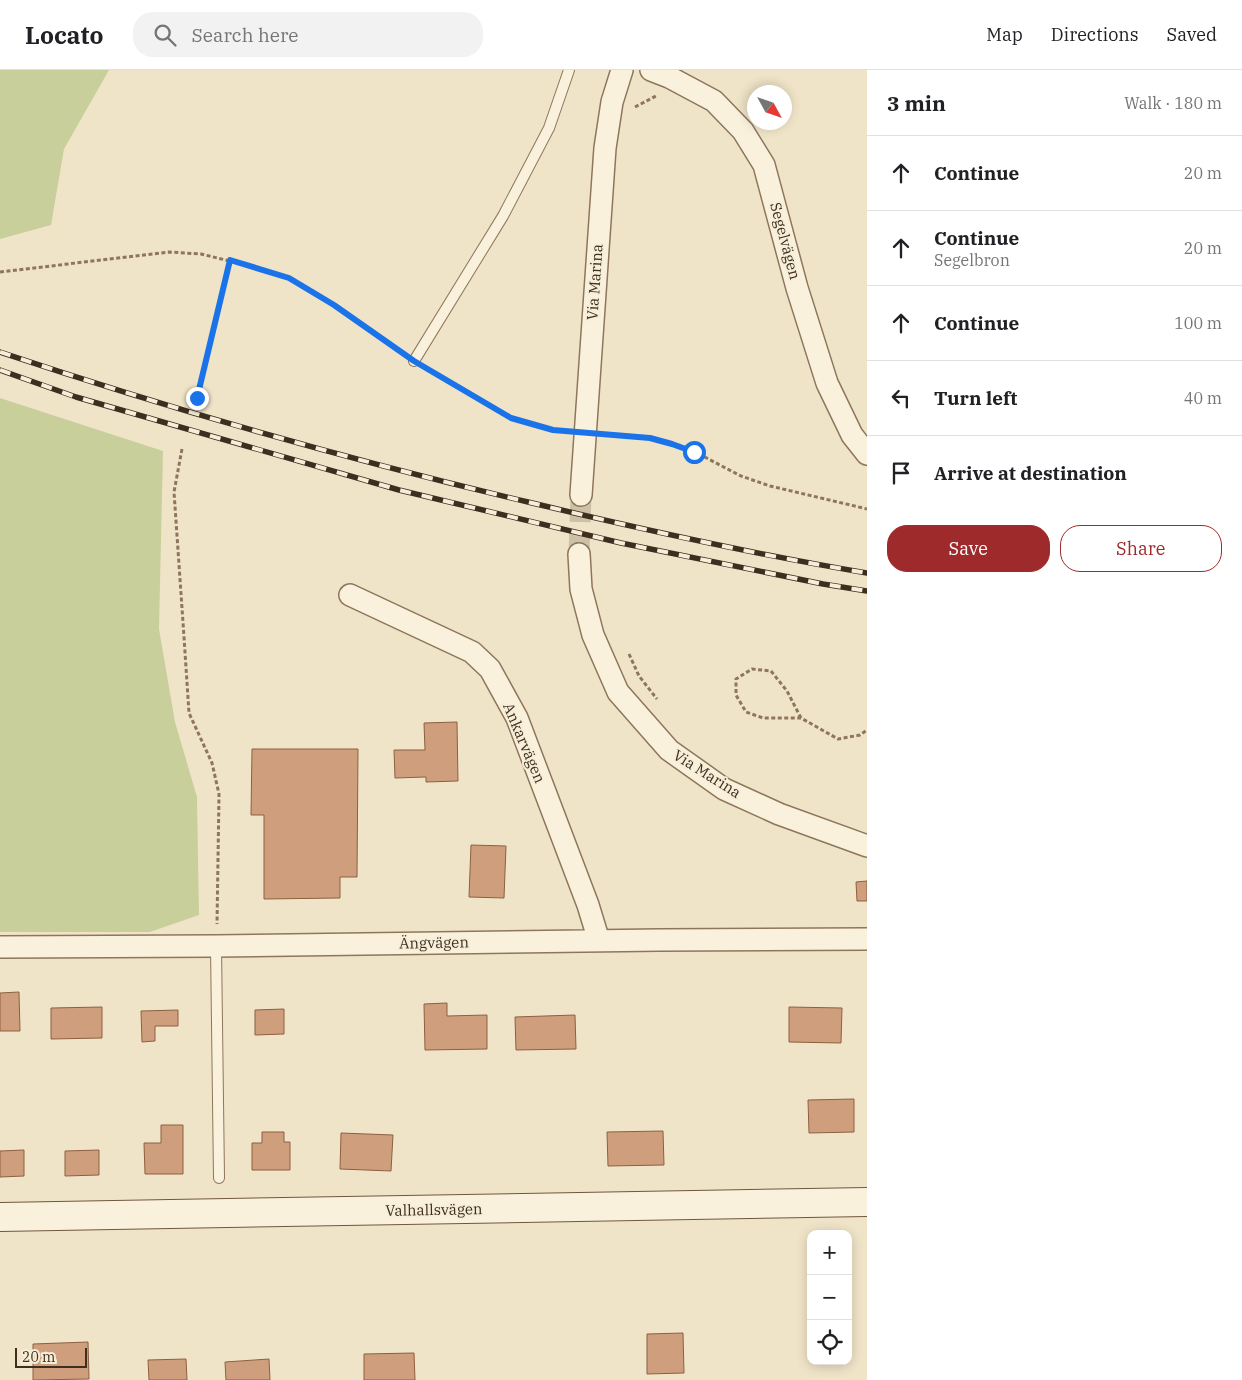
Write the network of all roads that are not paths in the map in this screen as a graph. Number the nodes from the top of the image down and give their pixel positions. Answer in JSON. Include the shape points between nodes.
{"nodes":[{"id":1,"x":569,"y":70,"type":"edge"},
{"id":2,"x":622,"y":70,"type":"edge"},
{"id":3,"x":651,"y":70,"type":"edge"},
{"id":4,"x":414,"y":361,"type":"road end"},
{"id":5,"x":867,"y":454,"type":"edge"},
{"id":6,"x":581,"y":495,"type":"tunnel mouth"},
{"id":7,"x":579,"y":554,"type":"tunnel mouth"},
{"id":8,"x":350,"y":595,"type":"dead end"},
{"id":9,"x":867,"y":846,"type":"edge"},
{"id":10,"x":867,"y":939,"type":"edge"},
{"id":11,"x":599,"y":940,"type":"junction"},
{"id":12,"x":0,"y":946,"type":"edge"},
{"id":13,"x":216,"y":946,"type":"junction"},
{"id":14,"x":219,"y":1178,"type":"dead end"},
{"id":15,"x":867,"y":1202,"type":"edge"},
{"id":16,"x":0,"y":1217,"type":"edge"}],
"edges":[{"from":1,"to":4,"type":"lane","via":[[548,128],[503,216]]},
{"from":2,"to":6,"type":"street","name":"Via Marina","via":[[612,102],[605,148]]},
{"from":3,"to":5,"type":"street","name":"Segelvägen","via":[[714,101],[743,131],[764,165],[827,383],[852,435]]},
{"from":7,"to":9,"type":"street","name":"Via Marina","via":[[581,589],[594,635],[618,692],[668,750],[724,789],[779,814]]},
{"from":8,"to":11,"type":"street","name":"Ankarvägen","via":[[472,652],[490,669],[517,718]]},
{"from":10,"to":11,"type":"street","name":"Ängvägen"},
{"from":11,"to":13,"type":"street","name":"Ängvägen"},
{"from":12,"to":13,"type":"street","name":"Ängvägen"},
{"from":13,"to":14,"type":"lane"},
{"from":15,"to":16,"type":"street","name":"Valhallsvägen"}]}
